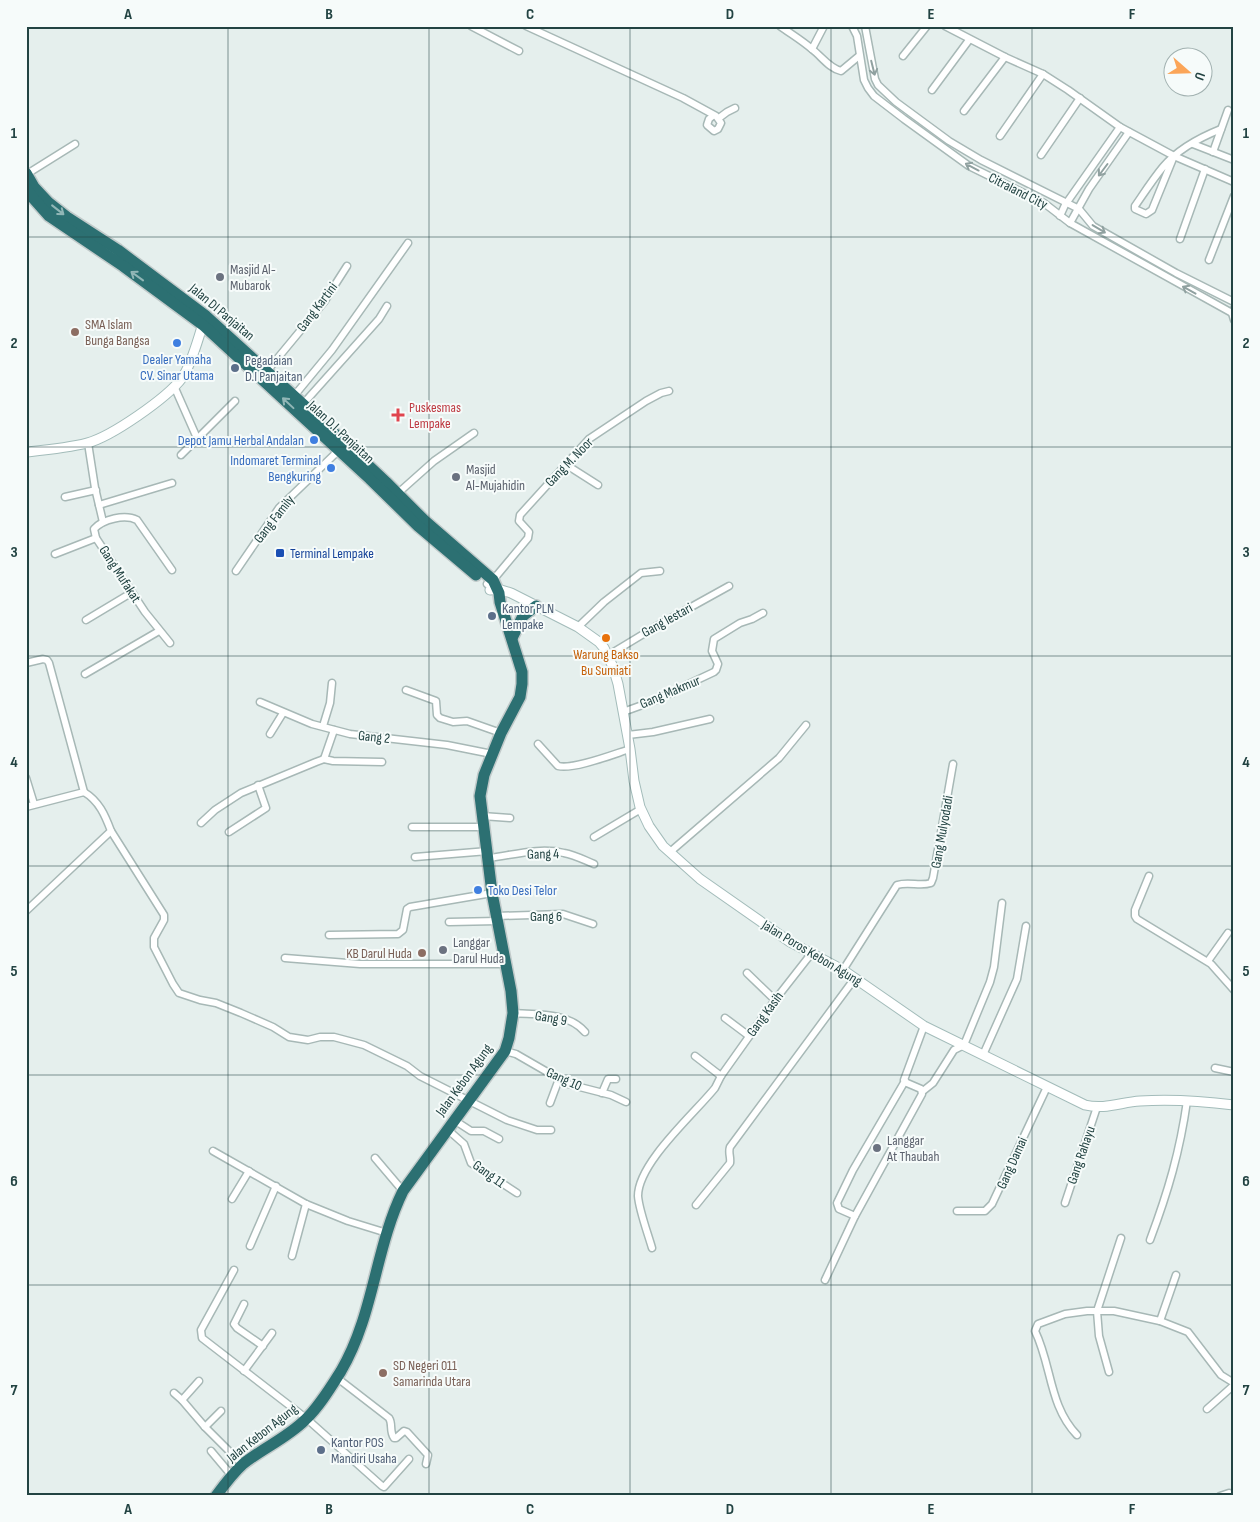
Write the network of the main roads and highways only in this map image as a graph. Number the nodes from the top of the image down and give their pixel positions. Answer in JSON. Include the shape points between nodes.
{"nodes":[{"id":1,"x":26,"y":174,"type":"edge"},
{"id":2,"x":26,"y":188,"type":"edge"},
{"id":3,"x":204,"y":320,"type":"junction"},
{"id":4,"x":312,"y":419,"type":"junction"},
{"id":5,"x":26,"y":452,"type":"edge"},
{"id":6,"x":492,"y":586,"type":"junction"},
{"id":7,"x":536,"y":606,"type":"junction"},
{"id":8,"x":512,"y":638,"type":"junction"},
{"id":9,"x":1234,"y":1105,"type":"edge"},
{"id":10,"x":216,"y":1496,"type":"edge"}],
"edges":[{"from":1,"to":3,"type":"highway","name":"Jalan DI Panjaitan","one_way":true,"via":[[48,202],[118,250]]},
{"from":3,"to":2,"type":"highway","name":"Jalan D.I. Panjaitan","one_way":true,"via":[[49,216]]},
{"from":4,"to":3,"type":"highway","name":"Jalan D.I. Panjaitan","one_way":true},
{"from":3,"to":4,"type":"highway","name":"Jalan DI Panjaitan","via":[[267,371],[298,400]]},
{"from":3,"to":5,"type":"main road","via":[[186,371],[148,408],[117,430],[88,443]]},
{"from":4,"to":6,"type":"highway","name":"Jalan DI Panjaitan","via":[[397,494]]},
{"from":4,"to":6,"type":"highway","name":"Jalan D.I. Panjaitan","via":[[338,450],[418,526]]},
{"from":6,"to":7,"type":"main road","name":"Jalan Poros Kebon Agung"},
{"from":6,"to":8,"type":"highway","name":"Jalan Kebon Agung"},
{"from":7,"to":8,"type":"highway","via":[[523,616]]},
{"from":7,"to":9,"type":"main road","name":"Jalan Poros Kebon Agung","via":[[578,627],[599,642],[618,684],[634,781],[649,826],[670,852],[700,879],[739,907],[790,942],[843,970],[924,1026],[1085,1105],[1097,1107],[1165,1099]]},
{"from":8,"to":10,"type":"highway","name":"Jalan Kebon Agung","via":[[522,672],[520,696],[492,754],[481,786],[492,893],[507,964],[513,1013],[505,1051],[403,1191],[387,1233],[366,1313],[336,1377],[306,1419],[243,1465]]}]}
